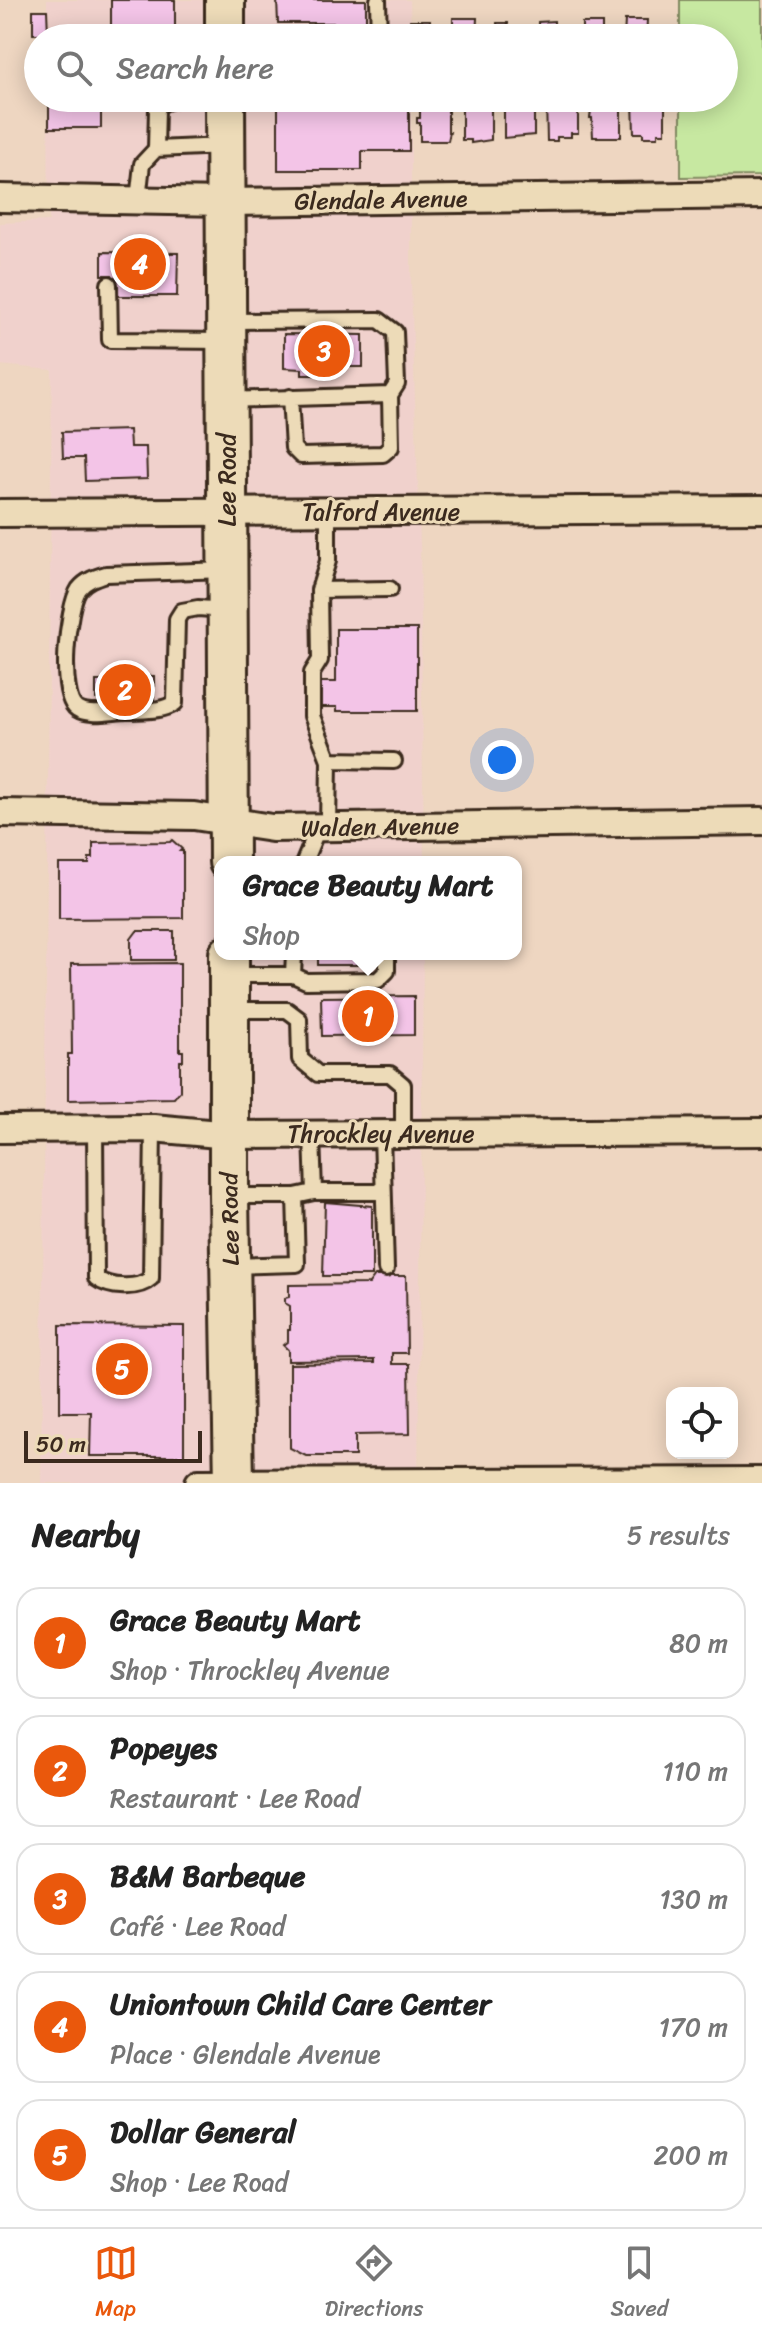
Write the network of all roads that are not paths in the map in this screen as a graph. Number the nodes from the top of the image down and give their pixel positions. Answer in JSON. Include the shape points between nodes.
{"nodes":[{"id":1,"x":225,"y":0,"type":"edge"},
{"id":2,"x":378,"y":0,"type":"edge"},
{"id":3,"x":225,"y":24,"type":"edge"},
{"id":4,"x":379,"y":24,"type":"edge"},
{"id":5,"x":157,"y":112,"type":"edge"},
{"id":6,"x":225,"y":112,"type":"edge"},
{"id":7,"x":225,"y":146,"type":"junction"},
{"id":8,"x":156,"y":149,"type":"junction"},
{"id":9,"x":762,"y":195,"type":"edge"},
{"id":10,"x":0,"y":198,"type":"edge"},
{"id":11,"x":138,"y":200,"type":"junction"},
{"id":12,"x":226,"y":202,"type":"junction"},
{"id":13,"x":109,"y":284,"type":"dead end"},
{"id":14,"x":226,"y":331,"type":"junction"},
{"id":15,"x":390,"y":395,"type":"junction"},
{"id":16,"x":290,"y":397,"type":"junction"},
{"id":17,"x":227,"y":400,"type":"junction"},
{"id":18,"x":762,"y":509,"type":"edge"},
{"id":19,"x":328,"y":512,"type":"junction"},
{"id":20,"x":0,"y":513,"type":"edge"},
{"id":21,"x":227,"y":513,"type":"junction"},
{"id":22,"x":228,"y":570,"type":"junction"},
{"id":23,"x":390,"y":589,"type":"dead end"},
{"id":24,"x":319,"y":590,"type":"junction"},
{"id":25,"x":228,"y":610,"type":"junction"},
{"id":26,"x":329,"y":760,"type":"junction"},
{"id":27,"x":394,"y":761,"type":"dead end"},
{"id":28,"x":0,"y":813,"type":"edge"},
{"id":29,"x":762,"y":821,"type":"edge"},
{"id":30,"x":229,"y":822,"type":"junction"},
{"id":31,"x":323,"y":828,"type":"junction"},
{"id":32,"x":229,"y":856,"type":"edge"},
{"id":33,"x":307,"y":856,"type":"edge"},
{"id":34,"x":294,"y":960,"type":"edge"},
{"id":35,"x":387,"y":960,"type":"edge"},
{"id":36,"x":293,"y":975,"type":"junction"},
{"id":37,"x":229,"y":980,"type":"edge"},
{"id":38,"x":95,"y":1128,"type":"junction"},
{"id":39,"x":153,"y":1128,"type":"junction"},
{"id":40,"x":0,"y":1129,"type":"edge"},
{"id":41,"x":762,"y":1132,"type":"edge"},
{"id":42,"x":393,"y":1134,"type":"junction"},
{"id":43,"x":229,"y":1135,"type":"junction"},
{"id":44,"x":312,"y":1135,"type":"junction"},
{"id":45,"x":314,"y":1192,"type":"junction"},
{"id":46,"x":383,"y":1192,"type":"junction"},
{"id":47,"x":229,"y":1196,"type":"junction"},
{"id":48,"x":295,"y":1196,"type":"junction"},
{"id":49,"x":231,"y":1266,"type":"junction"},
{"id":50,"x":386,"y":1269,"type":"dead end"},
{"id":51,"x":762,"y":1481,"type":"edge"},
{"id":52,"x":199,"y":1483,"type":"edge"},
{"id":53,"x":234,"y":1483,"type":"edge"}],
"edges":[{"from":1,"to":3,"type":"main road"},
{"from":2,"to":4,"type":"lane"},
{"from":5,"to":8,"type":"lane"},
{"from":6,"to":7,"type":"main road","name":"Lee Road"},
{"from":7,"to":8,"type":"lane"},
{"from":7,"to":12,"type":"main road","name":"Lee Road"},
{"from":8,"to":11,"type":"lane","via":[[142,164]]},
{"from":9,"to":12,"type":"street","name":"Glendale Avenue"},
{"from":10,"to":11,"type":"street","name":"Glendale Avenue"},
{"from":11,"to":12,"type":"street","name":"Glendale Avenue"},
{"from":12,"to":14,"type":"main road","name":"Lee Road"},
{"from":13,"to":14,"type":"lane","via":[[110,340]]},
{"from":14,"to":15,"type":"lane","via":[[379,320],[395,332],[397,384]]},
{"from":14,"to":17,"type":"main road","name":"Lee Road"},
{"from":15,"to":16,"type":"lane"},
{"from":15,"to":16,"type":"lane","via":[[391,447],[383,454],[301,456],[293,448]]},
{"from":16,"to":17,"type":"lane"},
{"from":17,"to":21,"type":"main road","name":"Lee Road"},
{"from":18,"to":19,"type":"street","name":"Talford Avenue"},
{"from":19,"to":21,"type":"street","name":"Talford Avenue"},
{"from":19,"to":24,"type":"lane","via":[[328,561]]},
{"from":20,"to":21,"type":"street","name":"Talford Avenue"},
{"from":21,"to":22,"type":"main road","name":"Lee Road"},
{"from":22,"to":25,"type":"main road","name":"Lee Road"},
{"from":22,"to":25,"type":"lane","via":[[89,579],[78,590],[69,632],[67,696],[78,709],[92,712],[165,709],[175,703],[177,619],[182,611]]},
{"from":23,"to":24,"type":"lane"},
{"from":24,"to":26,"type":"lane","via":[[320,660],[312,673],[312,716]]},
{"from":25,"to":30,"type":"main road","name":"Lee Road"},
{"from":26,"to":27,"type":"lane"},
{"from":26,"to":31,"type":"lane"},
{"from":28,"to":30,"type":"street","name":"Walden Avenue","via":[[194,816]]},
{"from":29,"to":31,"type":"street","name":"Walden Avenue"},
{"from":30,"to":31,"type":"street","name":"Walden Avenue"},
{"from":30,"to":32,"type":"main road","name":"Lee Road"},
{"from":31,"to":33,"type":"lane"},
{"from":34,"to":36,"type":"lane"},
{"from":35,"to":36,"type":"lane","via":[[387,971],[378,980],[306,981]]},
{"from":36,"to":37,"type":"lane"},
{"from":37,"to":42,"type":"lane","via":[[299,1019],[300,1059],[318,1074],[390,1074],[403,1085]]},
{"from":37,"to":43,"type":"main road","name":"Lee Road"},
{"from":38,"to":39,"type":"street","name":"Throckley Avenue"},
{"from":38,"to":39,"type":"lane","via":[[96,1278],[105,1286],[144,1284],[151,1278]]},
{"from":38,"to":40,"type":"street","name":"Throckley Avenue"},
{"from":39,"to":43,"type":"street","name":"Throckley Avenue"},
{"from":41,"to":42,"type":"street","name":"Throckley Avenue"},
{"from":42,"to":44,"type":"street","name":"Throckley Avenue"},
{"from":42,"to":46,"type":"lane"},
{"from":43,"to":44,"type":"street","name":"Throckley Avenue"},
{"from":43,"to":47,"type":"main road","name":"Lee Road"},
{"from":44,"to":45,"type":"lane"},
{"from":45,"to":46,"type":"lane"},
{"from":45,"to":48,"type":"lane"},
{"from":46,"to":50,"type":"lane"},
{"from":47,"to":48,"type":"lane"},
{"from":47,"to":49,"type":"main road","name":"Lee Road"},
{"from":48,"to":49,"type":"lane","via":[[297,1264]]},
{"from":49,"to":53,"type":"main road","name":"Lee Road"},
{"from":51,"to":53,"type":"street"},
{"from":52,"to":53,"type":"street"}]}
